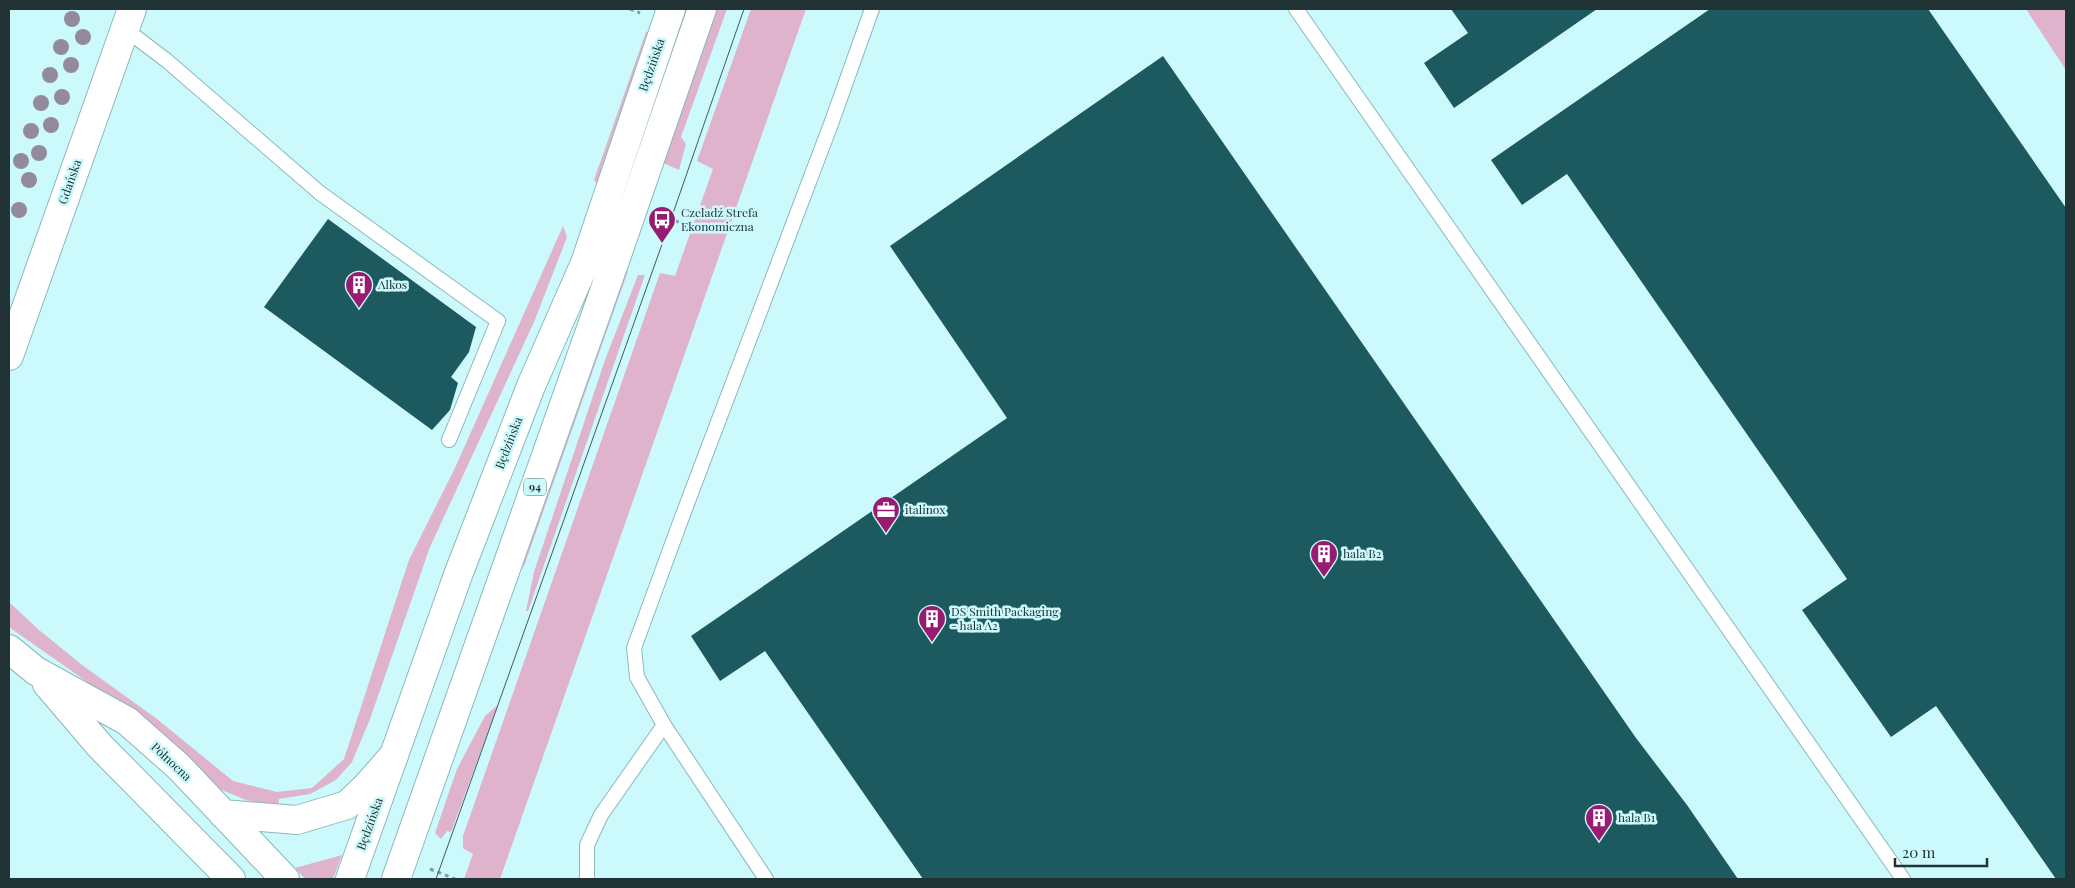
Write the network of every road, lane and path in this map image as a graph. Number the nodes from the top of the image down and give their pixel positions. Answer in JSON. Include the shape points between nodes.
{"nodes":[{"id":1,"x":671,"y":9,"type":"edge"},
{"id":2,"x":702,"y":9,"type":"edge"},
{"id":3,"x":872,"y":9,"type":"edge"},
{"id":4,"x":1296,"y":9,"type":"edge"},
{"id":5,"x":128,"y":19,"type":"edge"},
{"id":6,"x":11,"y":343,"type":"edge"},
{"id":7,"x":449,"y":440,"type":"dead end"},
{"id":8,"x":9,"y":649,"type":"edge"},
{"id":9,"x":36,"y":671,"type":"junction"},
{"id":10,"x":664,"y":725,"type":"junction"},
{"id":11,"x":394,"y":755,"type":"junction"},
{"id":12,"x":223,"y":814,"type":"junction"},
{"id":13,"x":231,"y":879,"type":"edge"},
{"id":14,"x":285,"y":879,"type":"edge"},
{"id":15,"x":350,"y":879,"type":"edge"},
{"id":16,"x":396,"y":879,"type":"edge"},
{"id":17,"x":587,"y":879,"type":"edge"},
{"id":18,"x":766,"y":879,"type":"edge"},
{"id":19,"x":1903,"y":879,"type":"edge"}],
"edges":[{"from":1,"to":11,"type":"main road","name":"Będzińska","via":[[585,263],[531,386],[458,575]]},
{"from":2,"to":16,"type":"main road","number":"94"},
{"from":3,"to":10,"type":"lane","via":[[634,648],[637,677]]},
{"from":4,"to":19,"type":"lane"},
{"from":5,"to":6,"type":"main road","name":"Gdańska"},
{"from":5,"to":7,"type":"lane","via":[[166,60],[320,194],[498,321]]},
{"from":8,"to":9,"type":"main road","name":"Północna"},
{"from":9,"to":12,"type":"main road","name":"Północna","via":[[127,721]]},
{"from":9,"to":13,"type":"main road","name":"Północna","via":[[99,745]]},
{"from":10,"to":17,"type":"lane","via":[[601,815],[587,845]]},
{"from":10,"to":18,"type":"lane"},
{"from":11,"to":12,"type":"main road","via":[[347,805],[298,820]]},
{"from":11,"to":15,"type":"main road","name":"Będzińska"},
{"from":12,"to":14,"type":"main road","name":"Północna"}]}
